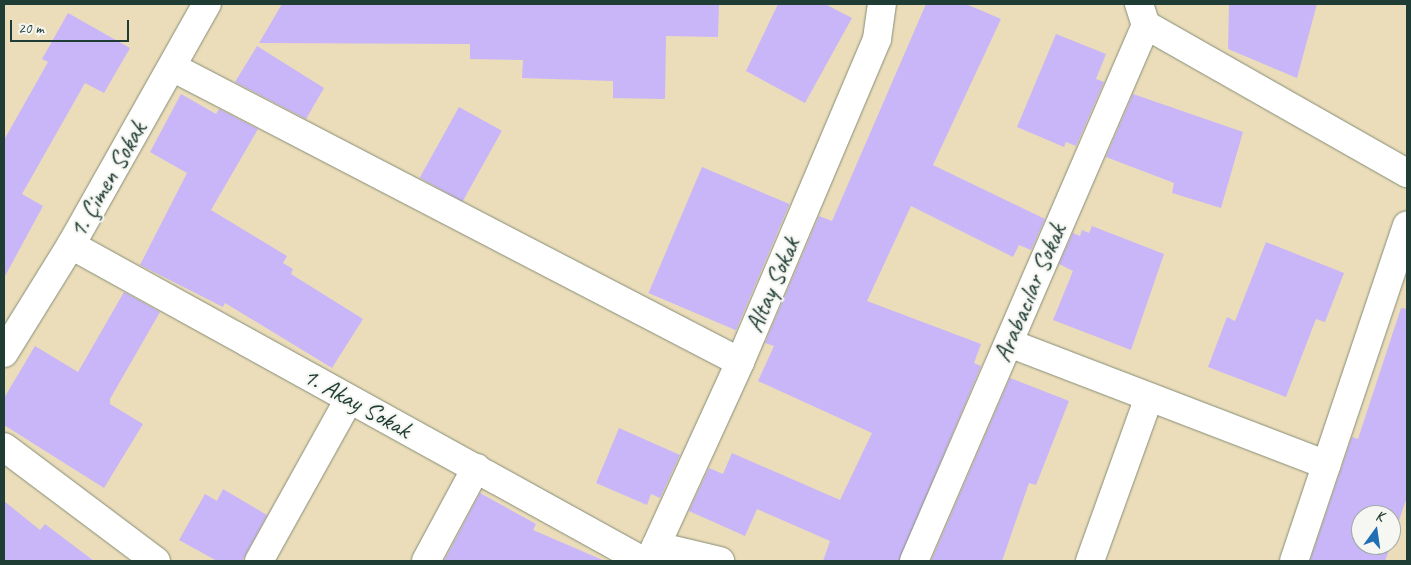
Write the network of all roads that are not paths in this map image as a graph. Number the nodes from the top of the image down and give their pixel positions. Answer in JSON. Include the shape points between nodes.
{"nodes":[{"id":1,"x":207,"y":4,"type":"edge"},
{"id":2,"x":882,"y":4,"type":"edge"},
{"id":3,"x":1142,"y":14,"type":"edge"},
{"id":4,"x":172,"y":67,"type":"junction"},
{"id":5,"x":1407,"y":173,"type":"edge"},
{"id":6,"x":1407,"y":226,"type":"edge"},
{"id":7,"x":71,"y":245,"type":"junction"},
{"id":8,"x":1009,"y":343,"type":"junction"},
{"id":9,"x":4,"y":353,"type":"edge"},
{"id":10,"x":740,"y":362,"type":"junction"},
{"id":11,"x":1149,"y":397,"type":"junction"},
{"id":12,"x":349,"y":398,"type":"junction"},
{"id":13,"x":4,"y":447,"type":"edge"},
{"id":14,"x":1326,"y":465,"type":"junction"},
{"id":15,"x":476,"y":468,"type":"junction"},
{"id":16,"x":650,"y":556,"type":"edge"},
{"id":17,"x":156,"y":561,"type":"edge"},
{"id":18,"x":259,"y":561,"type":"edge"},
{"id":19,"x":426,"y":561,"type":"edge"},
{"id":20,"x":720,"y":561,"type":"edge"},
{"id":21,"x":914,"y":561,"type":"edge"},
{"id":22,"x":1090,"y":561,"type":"edge"},
{"id":23,"x":1294,"y":561,"type":"edge"}],
"edges":[{"from":1,"to":4,"type":"street","name":"1. Çimen Sokak"},
{"from":2,"to":10,"type":"street","name":"Altay Sokak","via":[[877,39]]},
{"from":3,"to":5,"type":"street"},
{"from":3,"to":8,"type":"street","name":"Arabacılar Sokak"},
{"from":4,"to":7,"type":"street","name":"1. Çimen Sokak"},
{"from":4,"to":10,"type":"street"},
{"from":6,"to":14,"type":"street"},
{"from":7,"to":9,"type":"street","name":"1. Çimen Sokak"},
{"from":7,"to":12,"type":"street","name":"1. Akay Sokak"},
{"from":8,"to":11,"type":"street"},
{"from":8,"to":21,"type":"street","name":"Arabacılar Sokak"},
{"from":10,"to":16,"type":"street","name":"Altay Sokak"},
{"from":11,"to":14,"type":"street"},
{"from":11,"to":22,"type":"street"},
{"from":12,"to":15,"type":"street","name":"1. Akay Sokak"},
{"from":12,"to":18,"type":"street"},
{"from":13,"to":17,"type":"street"},
{"from":14,"to":23,"type":"street"},
{"from":15,"to":16,"type":"street","name":"1. Akay Sokak"},
{"from":15,"to":19,"type":"street"},
{"from":16,"to":20,"type":"street","name":"1. Akay Sokak"}]}
